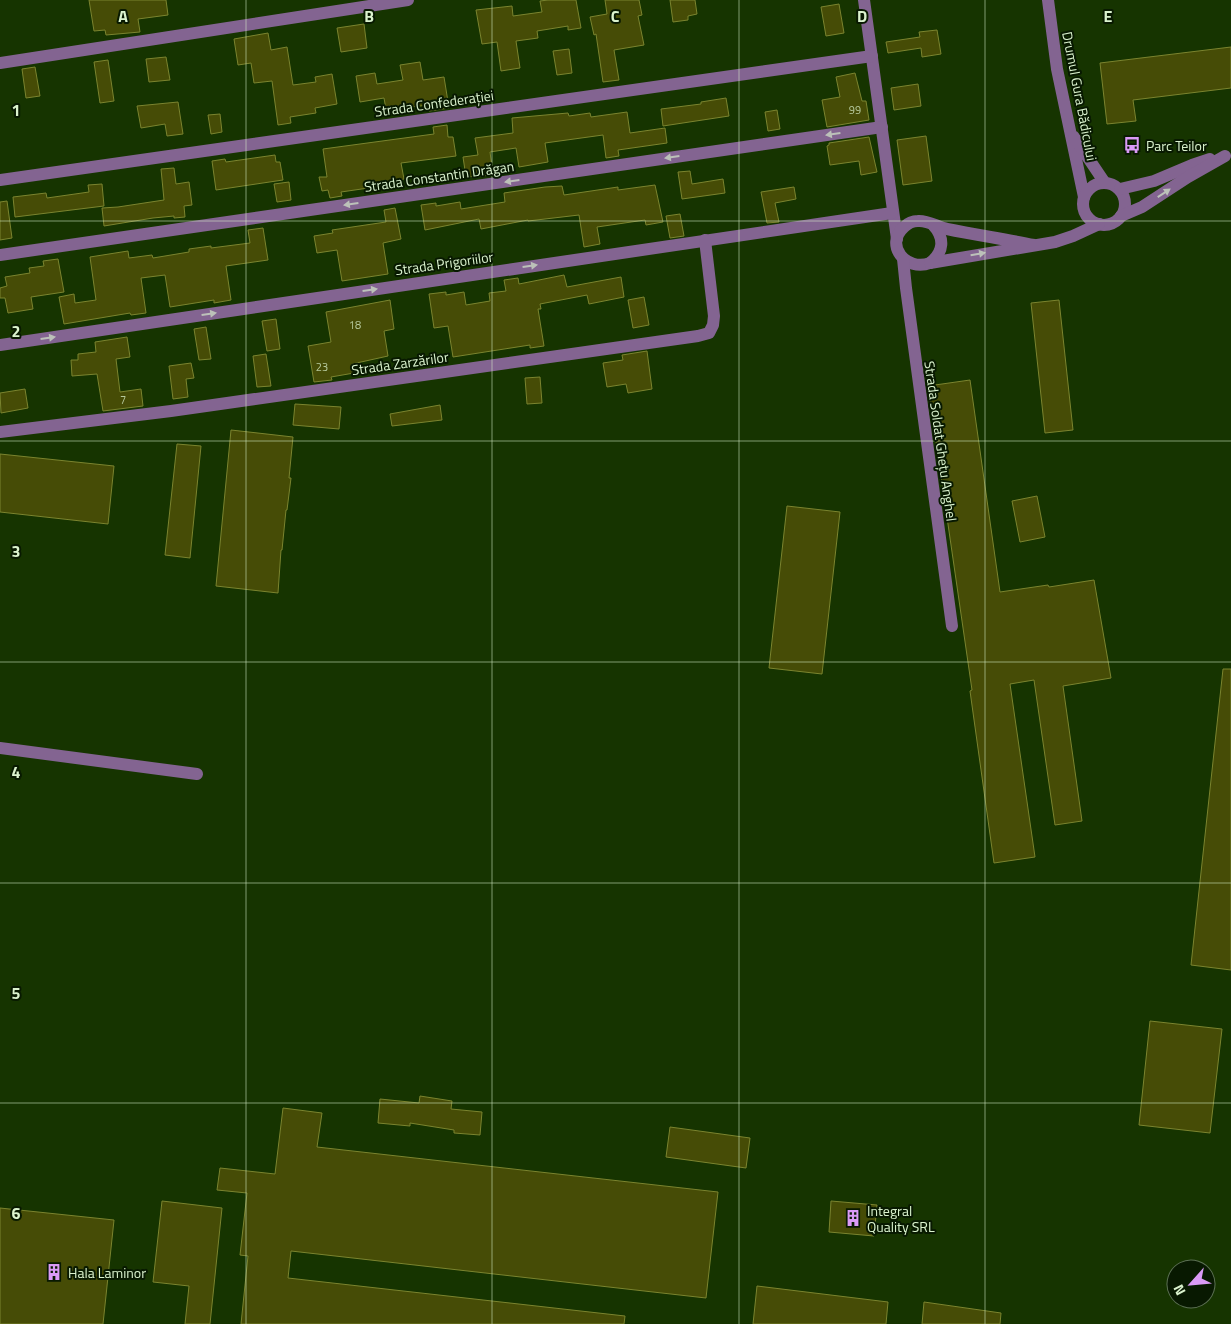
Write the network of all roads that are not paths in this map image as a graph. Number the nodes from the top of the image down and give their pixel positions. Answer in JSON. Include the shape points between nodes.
{"nodes":[{"id":1,"x":408,"y":0,"type":"edge"},
{"id":2,"x":864,"y":0,"type":"edge"},
{"id":3,"x":1048,"y":0,"type":"edge"},
{"id":4,"x":872,"y":56,"type":"junction"},
{"id":5,"x":0,"y":63,"type":"edge"},
{"id":6,"x":882,"y":127,"type":"junction"},
{"id":7,"x":1069,"y":131,"type":"junction"},
{"id":8,"x":1228,"y":155,"type":"edge"},
{"id":9,"x":0,"y":180,"type":"edge"},
{"id":10,"x":1105,"y":182,"type":"junction"},
{"id":11,"x":1120,"y":189,"type":"junction"},
{"id":12,"x":1084,"y":198,"type":"junction"},
{"id":13,"x":1086,"y":212,"type":"junction"},
{"id":14,"x":892,"y":213,"type":"junction"},
{"id":15,"x":1121,"y":216,"type":"junction"},
{"id":16,"x":912,"y":222,"type":"junction"},
{"id":17,"x":1098,"y":224,"type":"junction"},
{"id":18,"x":933,"y":225,"type":"junction"},
{"id":19,"x":1080,"y":233,"type":"junction"},
{"id":20,"x":897,"y":239,"type":"junction"},
{"id":21,"x":705,"y":240,"type":"junction"},
{"id":22,"x":1034,"y":245,"type":"junction"},
{"id":23,"x":0,"y":255,"type":"edge"},
{"id":24,"x":904,"y":259,"type":"junction"},
{"id":25,"x":930,"y":263,"type":"junction"},
{"id":26,"x":0,"y":345,"type":"edge"},
{"id":27,"x":0,"y":432,"type":"edge"},
{"id":28,"x":952,"y":626,"type":"dead end"},
{"id":29,"x":0,"y":748,"type":"edge"},
{"id":30,"x":197,"y":774,"type":"dead end"}],
"edges":[{"from":1,"to":5,"type":"street"},
{"from":2,"to":4,"type":"street"},
{"from":3,"to":7,"type":"street","name":"Drumul Gura Bădicului"},
{"from":4,"to":6,"type":"street"},
{"from":4,"to":9,"type":"street","name":"Strada Confederației"},
{"from":6,"to":14,"type":"street"},
{"from":6,"to":23,"type":"street","name":"Strada Constantin Drăgan","one_way":true},
{"from":7,"to":10,"type":"street"},
{"from":7,"to":12,"type":"street","name":"Drumul Gura Bădicului"},
{"from":8,"to":11,"type":"street"},
{"from":15,"to":8,"type":"street","one_way":true},
{"from":10,"to":11,"type":"street"},
{"from":10,"to":12,"type":"street","via":[[1092,186]]},
{"from":11,"to":15,"type":"street","via":[[1125,202]]},
{"from":12,"to":13,"type":"street"},
{"from":13,"to":17,"type":"street"},
{"from":13,"to":19,"type":"street"},
{"from":14,"to":16,"type":"street"},
{"from":14,"to":20,"type":"street"},
{"from":14,"to":21,"type":"street","name":"Strada Prigoriilor"},
{"from":15,"to":17,"type":"street","via":[[1111,223]]},
{"from":16,"to":18,"type":"street","via":[[919,220]]},
{"from":16,"to":20,"type":"street","via":[[905,226]]},
{"from":17,"to":19,"type":"street"},
{"from":18,"to":22,"type":"street"},
{"from":18,"to":25,"type":"street","via":[[942,245]]},
{"from":19,"to":22,"type":"street","via":[[1064,240]]},
{"from":20,"to":24,"type":"street"},
{"from":26,"to":21,"type":"street","name":"Strada Prigoriilor","one_way":true},
{"from":21,"to":27,"type":"street","name":"Strada Zarzărilor","via":[[714,316],[709,332],[698,336]]},
{"from":25,"to":22,"type":"street","one_way":true},
{"from":24,"to":25,"type":"street","via":[[916,265]]},
{"from":24,"to":28,"type":"street","name":"Strada Soldat Ghețu Anghel"},
{"from":29,"to":30,"type":"street"}]}
